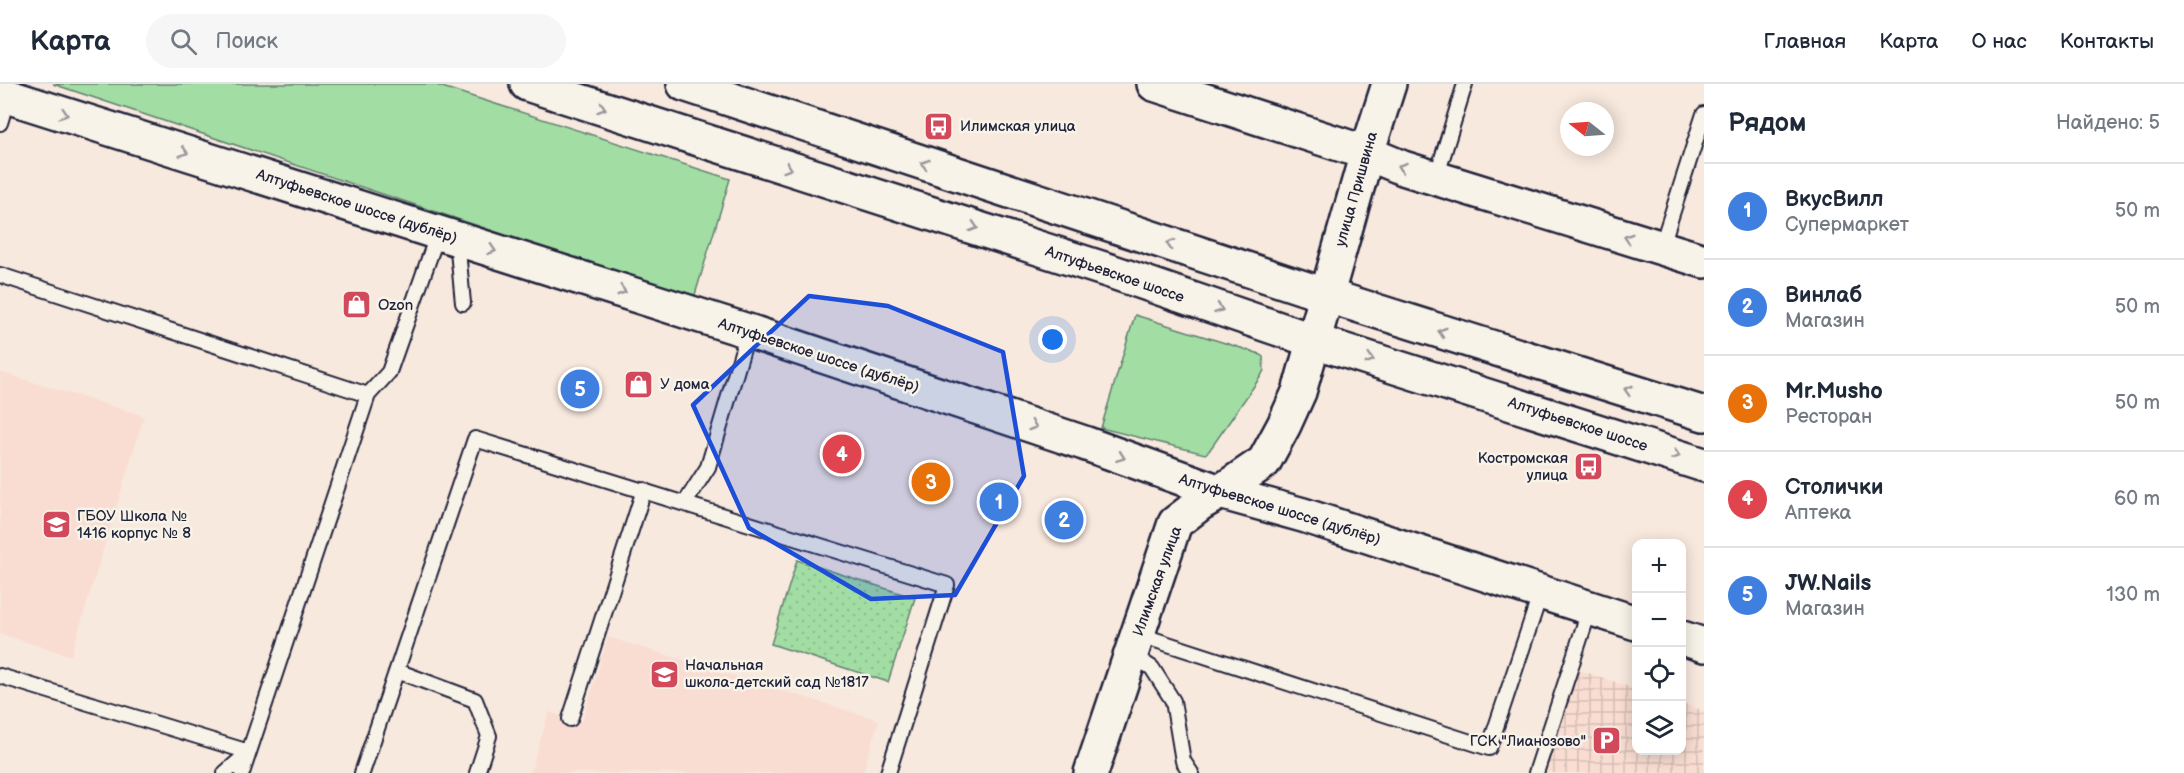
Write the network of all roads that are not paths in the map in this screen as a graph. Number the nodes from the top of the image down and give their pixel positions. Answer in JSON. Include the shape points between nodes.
{"nodes":[{"id":1,"x":526,"y":84,"type":"edge"},
{"id":2,"x":684,"y":84,"type":"edge"},
{"id":3,"x":1154,"y":84,"type":"edge"},
{"id":4,"x":1389,"y":84,"type":"edge"},
{"id":5,"x":1465,"y":84,"type":"edge"},
{"id":6,"x":3,"y":104,"type":"edge"},
{"id":7,"x":1704,"y":114,"type":"edge"},
{"id":8,"x":1366,"y":153,"type":"junction"},
{"id":9,"x":1698,"y":157,"type":"edge"},
{"id":10,"x":1436,"y":178,"type":"junction"},
{"id":11,"x":448,"y":235,"type":"junction"},
{"id":12,"x":1661,"y":248,"type":"junction"},
{"id":13,"x":1704,"y":261,"type":"edge"},
{"id":14,"x":0,"y":275,"type":"edge"},
{"id":15,"x":1325,"y":295,"type":"junction"},
{"id":16,"x":463,"y":303,"type":"dead end"},
{"id":17,"x":748,"y":332,"type":"junction"},
{"id":18,"x":1314,"y":341,"type":"junction"},
{"id":19,"x":368,"y":395,"type":"junction"},
{"id":20,"x":1704,"y":414,"type":"edge"},
{"id":21,"x":1704,"y":465,"type":"edge"},
{"id":22,"x":1158,"y":470,"type":"junction"},
{"id":23,"x":644,"y":490,"type":"junction"},
{"id":24,"x":1220,"y":492,"type":"junction"},
{"id":25,"x":685,"y":503,"type":"junction"},
{"id":26,"x":1175,"y":523,"type":"junction"},
{"id":27,"x":1541,"y":592,"type":"junction"},
{"id":28,"x":1590,"y":608,"type":"junction"},
{"id":29,"x":1632,"y":622,"type":"edge"},
{"id":30,"x":1686,"y":639,"type":"edge"},
{"id":31,"x":1134,"y":644,"type":"junction"},
{"id":32,"x":1704,"y":645,"type":"edge"},
{"id":33,"x":397,"y":671,"type":"junction"},
{"id":34,"x":0,"y":675,"type":"edge"},
{"id":35,"x":570,"y":719,"type":"dead end"},
{"id":36,"x":249,"y":752,"type":"junction"},
{"id":37,"x":225,"y":773,"type":"edge"},
{"id":38,"x":242,"y":773,"type":"edge"},
{"id":39,"x":362,"y":773,"type":"edge"},
{"id":40,"x":477,"y":773,"type":"edge"},
{"id":41,"x":888,"y":773,"type":"edge"},
{"id":42,"x":1091,"y":773,"type":"edge"},
{"id":43,"x":1191,"y":773,"type":"edge"},
{"id":44,"x":1536,"y":773,"type":"edge"}],
"edges":[{"from":1,"to":18,"type":"main road","name":"Алтуфьевское шоссе","one_way":true,"via":[[1110,271]]},
{"from":15,"to":2,"type":"main road","one_way":true},
{"from":3,"to":8,"type":"main road"},
{"from":4,"to":8,"type":"main road","name":"улица Пришвина"},
{"from":5,"to":10,"type":"lane"},
{"from":6,"to":11,"type":"main road","name":"Алтуфьевское шоссе (дублёр)","one_way":true},
{"from":7,"to":9,"type":"lane"},
{"from":10,"to":8,"type":"main road","one_way":true},
{"from":8,"to":15,"type":"main road","name":"улица Пришвина"},
{"from":9,"to":12,"type":"lane"},
{"from":12,"to":10,"type":"main road","one_way":true},
{"from":11,"to":16,"type":"lane"},
{"from":11,"to":17,"type":"main road","name":"Алтуфьевское шоссе (дублёр)","one_way":true},
{"from":11,"to":19,"type":"lane","via":[[389,372]]},
{"from":12,"to":13,"type":"main road"},
{"from":14,"to":19,"type":"lane"},
{"from":15,"to":18,"type":"main road","name":"Илимская улица"},
{"from":20,"to":15,"type":"main road","one_way":true},
{"from":17,"to":22,"type":"main road","name":"Алтуфьевское шоссе (дублёр)","one_way":true},
{"from":17,"to":25,"type":"lane","via":[[708,467]]},
{"from":18,"to":21,"type":"main road","name":"Алтуфьевское шоссе","one_way":true},
{"from":18,"to":24,"type":"main road","name":"Илимская улица","via":[[1299,392],[1263,462]]},
{"from":19,"to":36,"type":"lane"},
{"from":22,"to":24,"type":"main road","name":"Алтуфьевское шоссе (дублёр)"},
{"from":22,"to":26,"type":"main road","via":[[1175,495]]},
{"from":23,"to":25,"type":"lane"},
{"from":23,"to":33,"type":"lane","via":[[475,439]]},
{"from":23,"to":35,"type":"lane"},
{"from":24,"to":26,"type":"main road","name":"Илимская улица"},
{"from":24,"to":27,"type":"main road","name":"Алтуфьевское шоссе (дублёр)"},
{"from":25,"to":41,"type":"lane","via":[[947,585]]},
{"from":26,"to":31,"type":"main road","name":"Илимская улица"},
{"from":27,"to":28,"type":"main road","name":"Алтуфьевское шоссе (дублёр)"},
{"from":27,"to":31,"type":"lane","via":[[1489,748]]},
{"from":28,"to":29,"type":"main road","name":"Алтуфьевское шоссе (дублёр)"},
{"from":28,"to":44,"type":"lane"},
{"from":30,"to":32,"type":"main road"},
{"from":31,"to":42,"type":"main road","name":"Илимская улица"},
{"from":31,"to":43,"type":"lane","via":[[1173,701],[1183,761]]},
{"from":33,"to":39,"type":"lane"},
{"from":33,"to":40,"type":"lane","via":[[476,700],[489,736]]},
{"from":34,"to":36,"type":"lane"},
{"from":36,"to":37,"type":"lane"},
{"from":36,"to":38,"type":"lane"}]}
